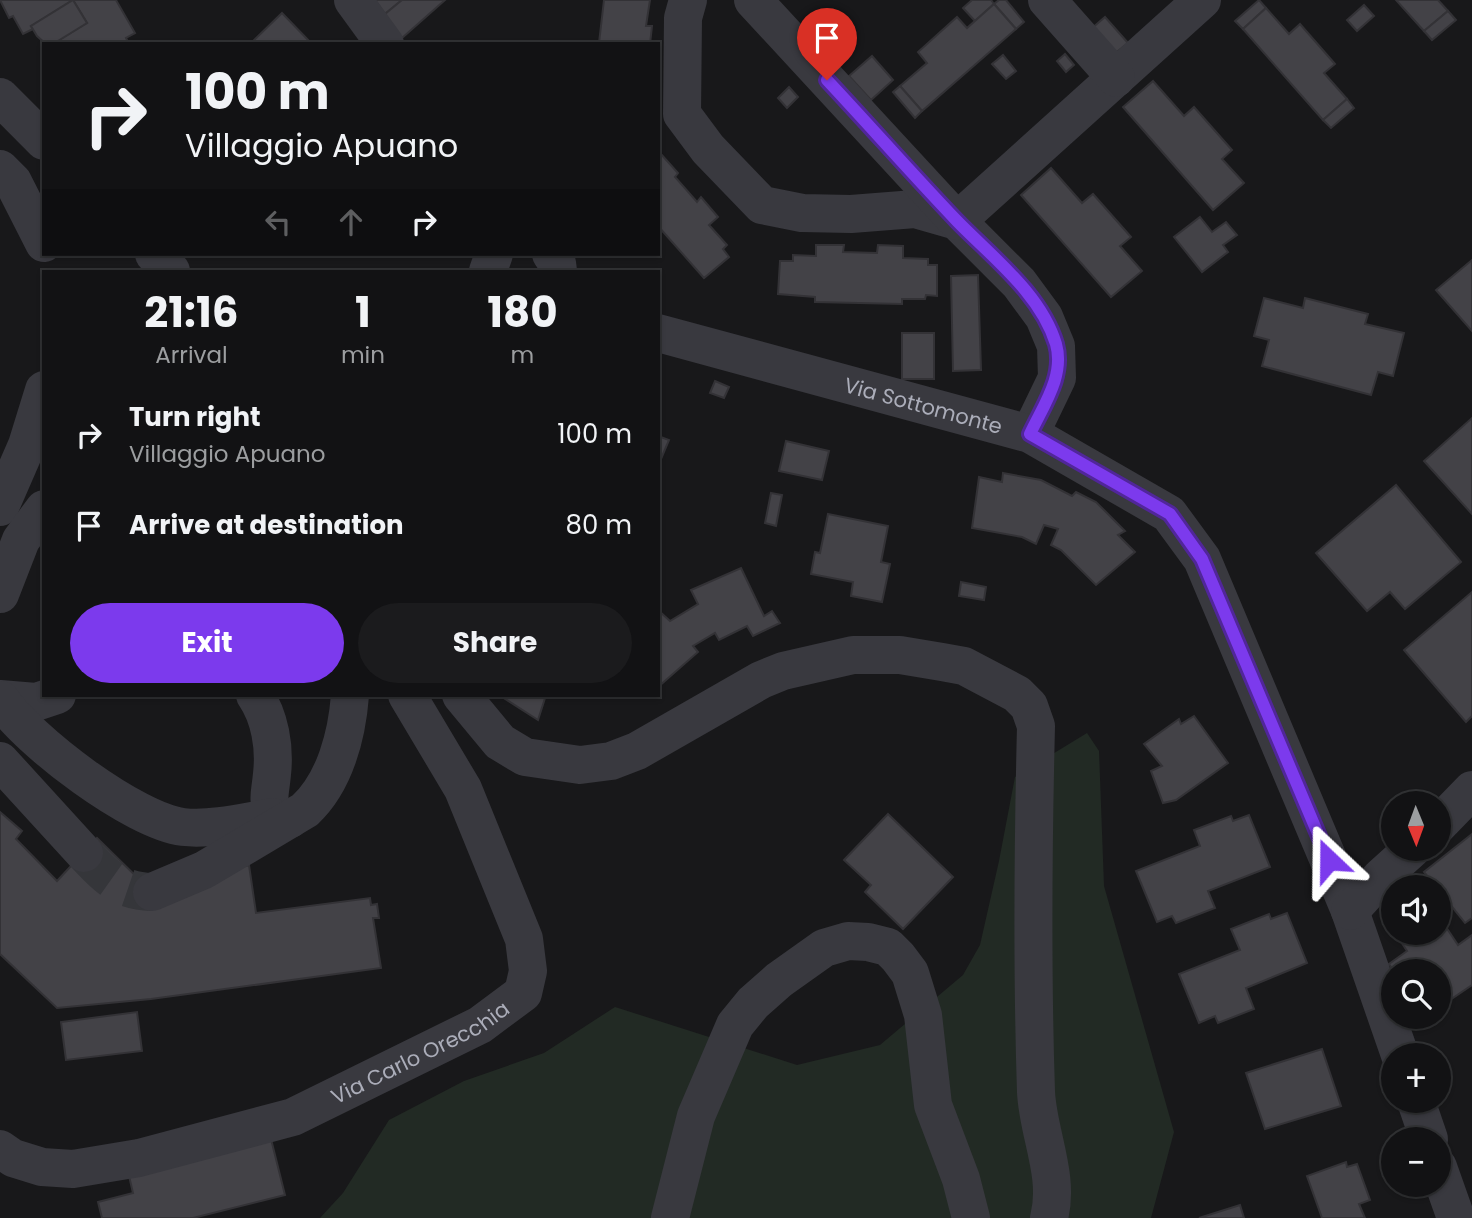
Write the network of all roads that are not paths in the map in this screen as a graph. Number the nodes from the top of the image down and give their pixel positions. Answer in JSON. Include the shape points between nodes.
{"nodes":[{"id":1,"x":353,"y":0,"type":"edge"},
{"id":2,"x":688,"y":0,"type":"edge"},
{"id":3,"x":753,"y":0,"type":"edge"},
{"id":4,"x":1046,"y":0,"type":"edge"},
{"id":5,"x":1202,"y":0,"type":"edge"},
{"id":6,"x":384,"y":42,"type":"edge"},
{"id":7,"x":1116,"y":78,"type":"junction"},
{"id":8,"x":0,"y":97,"type":"edge"},
{"id":9,"x":42,"y":139,"type":"edge"},
{"id":10,"x":0,"y":169,"type":"edge"},
{"id":11,"x":957,"y":221,"type":"junction"},
{"id":12,"x":42,"y":239,"type":"edge"},
{"id":13,"x":156,"y":256,"type":"edge"},
{"id":14,"x":170,"y":270,"type":"edge"},
{"id":15,"x":660,"y":334,"type":"edge"},
{"id":16,"x":42,"y":396,"type":"edge"},
{"id":17,"x":1030,"y":434,"type":"junction"},
{"id":18,"x":0,"y":507,"type":"edge"},
{"id":19,"x":42,"y":512,"type":"edge"},
{"id":20,"x":0,"y":593,"type":"edge"},
{"id":21,"x":51,"y":697,"type":"edge"},
{"id":22,"x":256,"y":697,"type":"edge"},
{"id":23,"x":350,"y":697,"type":"edge"},
{"id":24,"x":408,"y":697,"type":"edge"},
{"id":25,"x":463,"y":697,"type":"edge"},
{"id":26,"x":0,"y":700,"type":"edge"},
{"id":27,"x":0,"y":761,"type":"edge"},
{"id":28,"x":1472,"y":790,"type":"edge"},
{"id":29,"x":1451,"y":812,"type":"edge"},
{"id":30,"x":282,"y":818,"type":"junction"},
{"id":31,"x":84,"y":853,"type":"tunnel mouth"},
{"id":32,"x":1399,"y":861,"type":"edge"},
{"id":33,"x":152,"y":892,"type":"tunnel mouth"},
{"id":34,"x":1350,"y":911,"type":"junction"},
{"id":35,"x":1396,"y":1043,"type":"edge"},
{"id":36,"x":0,"y":1149,"type":"edge"},
{"id":37,"x":1449,"y":1197,"type":"edge"},
{"id":38,"x":670,"y":1218,"type":"edge"},
{"id":39,"x":971,"y":1218,"type":"edge"},
{"id":40,"x":1049,"y":1218,"type":"edge"},
{"id":41,"x":1456,"y":1218,"type":"edge"}],
"edges":[{"from":1,"to":6,"type":"street"},
{"from":2,"to":11,"type":"street","via":[[683,18],[682,114],[708,149],[762,205],[851,214],[915,209]]},
{"from":3,"to":11,"type":"street"},
{"from":4,"to":7,"type":"street"},
{"from":5,"to":7,"type":"street"},
{"from":7,"to":11,"type":"street"},
{"from":8,"to":9,"type":"street"},
{"from":10,"to":12,"type":"street","via":[[13,182]]},
{"from":11,"to":17,"type":"street","via":[[1019,283],[1044,317],[1056,346],[1057,378]]},
{"from":13,"to":14,"type":"street"},
{"from":15,"to":17,"type":"street","name":"Via Sottomonte"},
{"from":16,"to":18,"type":"street"},
{"from":17,"to":34,"type":"street","name":"Via Sottomonte","via":[[1170,514],[1202,559]]},
{"from":19,"to":20,"type":"street","via":[[21,540]]},
{"from":21,"to":26,"type":"street","via":[[36,702]]},
{"from":22,"to":30,"type":"street","via":[[267,715],[272,742],[268,797]]},
{"from":23,"to":30,"type":"street","via":[[348,722],[318,799],[305,810]]},
{"from":24,"to":36,"type":"street","name":"Via Carlo Orecchia","via":[[463,789],[524,939],[528,971],[523,993],[480,1025],[293,1116],[139,1158],[73,1169],[42,1167]]},
{"from":25,"to":40,"type":"street","via":[[500,742],[525,757],[580,765],[611,761],[637,751],[783,671],[853,655],[900,655],[964,666],[1017,694],[1029,706],[1036,726],[1036,1071],[1052,1183]]},
{"from":26,"to":30,"type":"street","via":[[74,769],[159,821],[207,827]]},
{"from":27,"to":31,"type":"street"},
{"from":28,"to":29,"type":"street"},
{"from":30,"to":33,"type":"street","via":[[204,870]]},
{"from":32,"to":34,"type":"street"},
{"from":34,"to":35,"type":"street","name":"Via Sottomonte"},
{"from":37,"to":41,"type":"street"},
{"from":38,"to":39,"type":"street","via":[[696,1116],[735,1025],[779,980],[824,948],[848,941],[888,947],[910,973],[923,1014],[933,1105]]}]}
